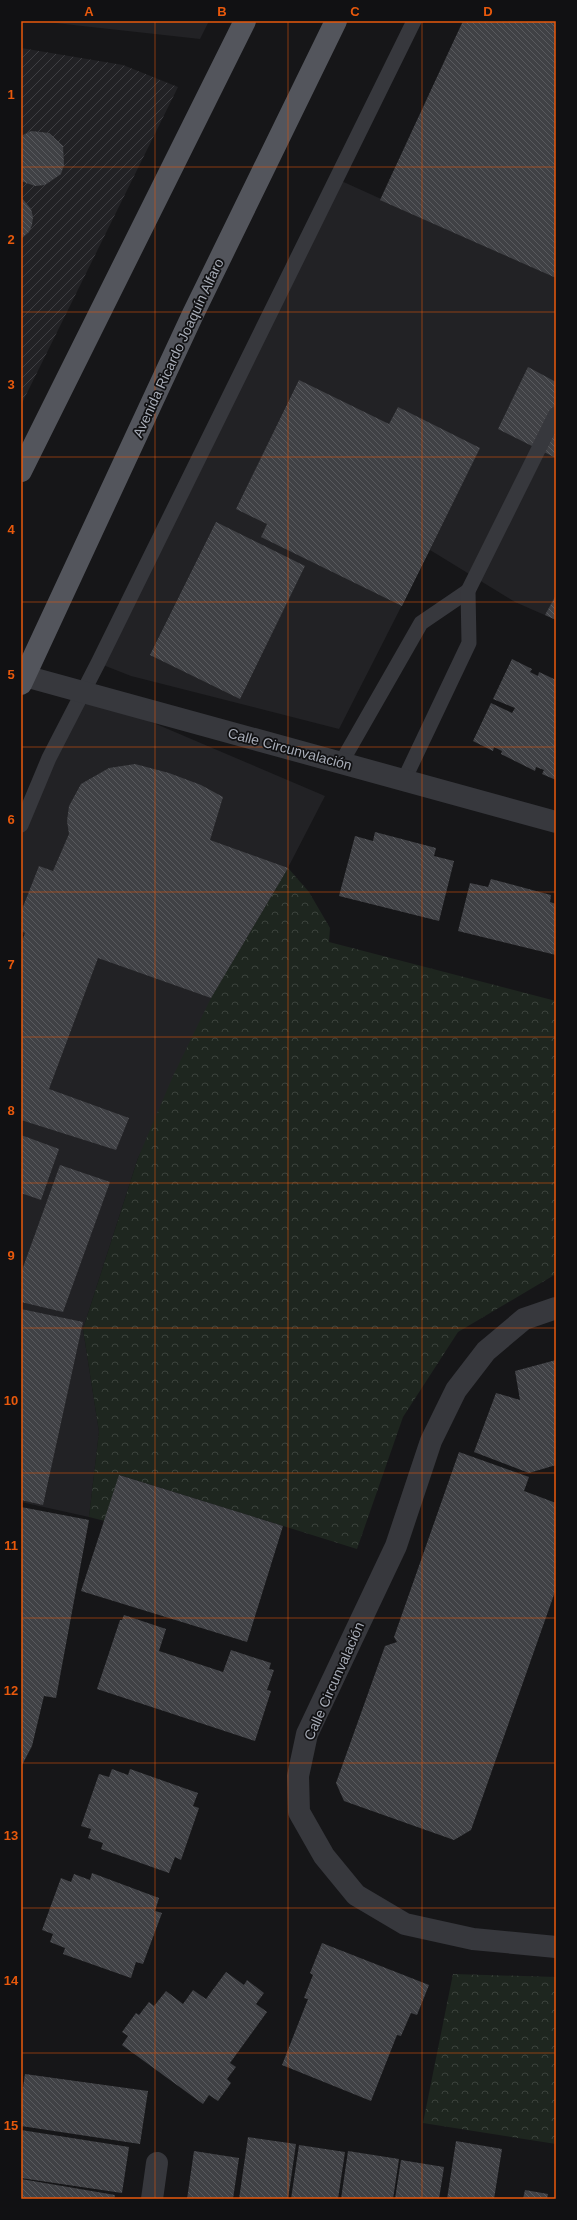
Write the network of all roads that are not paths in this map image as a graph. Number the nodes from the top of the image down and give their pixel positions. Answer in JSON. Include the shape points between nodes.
{"nodes":[{"id":1,"x":244,"y":21,"type":"edge"},
{"id":2,"x":336,"y":21,"type":"edge"},
{"id":3,"x":414,"y":21,"type":"edge"},
{"id":4,"x":556,"y":414,"type":"edge"},
{"id":5,"x":21,"y":471,"type":"edge"},
{"id":6,"x":468,"y":591,"type":"junction"},
{"id":7,"x":22,"y":678,"type":"edge"},
{"id":8,"x":82,"y":692,"type":"junction"},
{"id":9,"x":340,"y":763,"type":"junction"},
{"id":10,"x":404,"y":780,"type":"junction"},
{"id":11,"x":556,"y":822,"type":"edge"},
{"id":12,"x":21,"y":825,"type":"edge"},
{"id":13,"x":556,"y":1308,"type":"edge"},
{"id":14,"x":556,"y":1947,"type":"edge"},
{"id":15,"x":157,"y":2163,"type":"dead end"},
{"id":16,"x":152,"y":2199,"type":"edge"}],
"edges":[{"from":1,"to":5,"type":"main road"},
{"from":2,"to":7,"type":"main road","name":"Avenida Ricardo Joaquín Alfaro","via":[[193,314]]},
{"from":3,"to":8,"type":"lane"},
{"from":4,"to":6,"type":"lane"},
{"from":6,"to":9,"type":"lane","via":[[421,623]]},
{"from":6,"to":10,"type":"lane","via":[[469,643]]},
{"from":7,"to":8,"type":"street","name":"Calle Circunvalación"},
{"from":8,"to":9,"type":"street","name":"Calle Circunvalación"},
{"from":8,"to":12,"type":"lane","via":[[49,758]]},
{"from":9,"to":10,"type":"street","name":"Calle Circunvalación"},
{"from":10,"to":11,"type":"street","name":"Calle Circunvalación"},
{"from":13,"to":14,"type":"street","name":"Calle Circunvalación","via":[[524,1319],[486,1351],[456,1390],[430,1441],[396,1546],[307,1734],[298,1776],[299,1812],[324,1856],[356,1895],[405,1924],[473,1939]]},
{"from":15,"to":16,"type":"street"}]}
